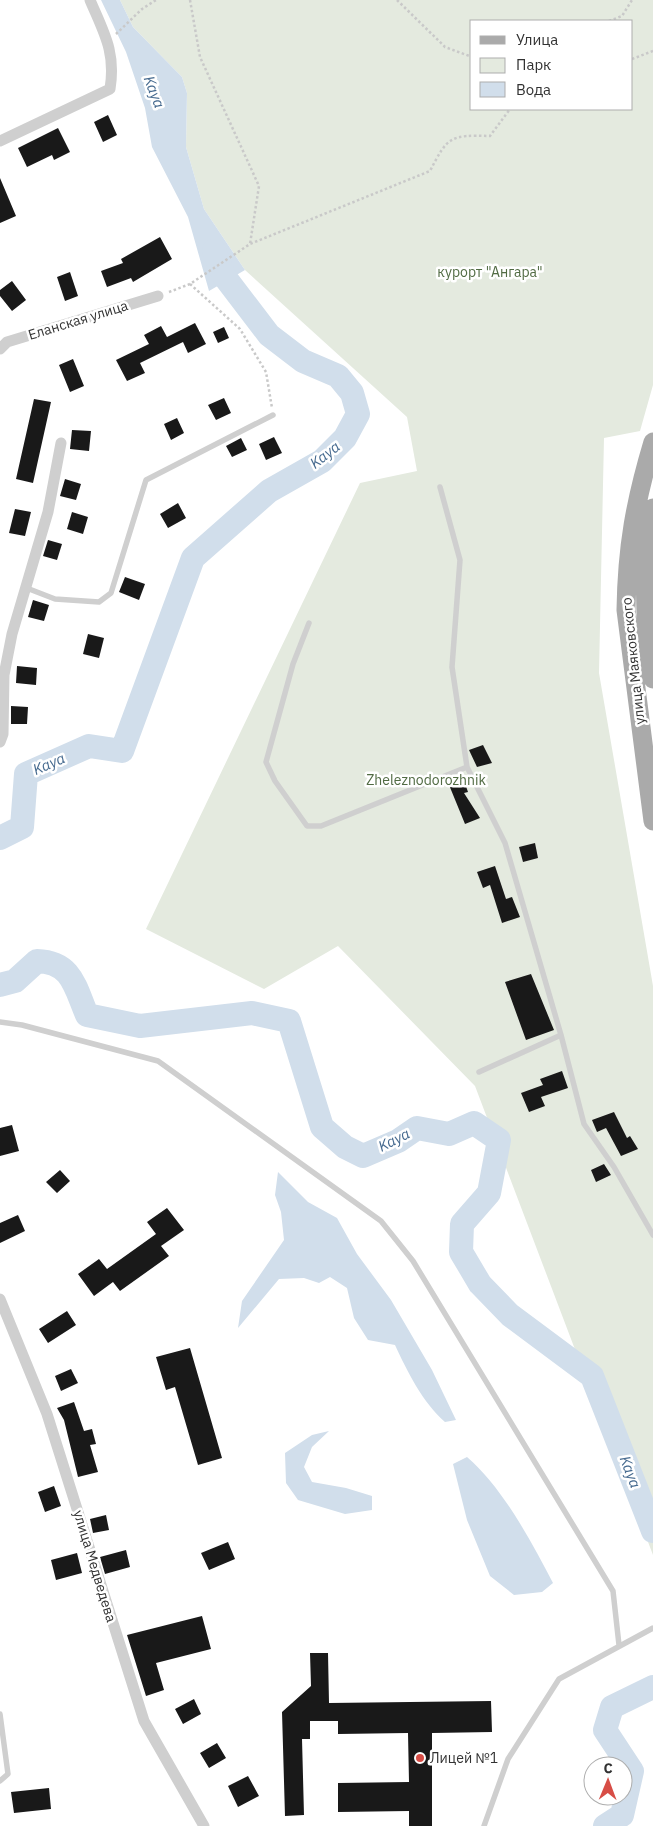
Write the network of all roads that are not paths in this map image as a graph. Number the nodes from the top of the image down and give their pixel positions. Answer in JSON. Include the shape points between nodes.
{"nodes":[{"id":1,"x":90,"y":0,"type":"edge"},
{"id":2,"x":0,"y":141,"type":"edge"},
{"id":3,"x":158,"y":296,"type":"road end"},
{"id":4,"x":0,"y":348,"type":"edge"},
{"id":5,"x":273,"y":415,"type":"road end"},
{"id":6,"x":653,"y":442,"type":"edge"},
{"id":7,"x":61,"y":443,"type":"dead end"},
{"id":8,"x":440,"y":487,"type":"dead end"},
{"id":9,"x":653,"y":508,"type":"edge"},
{"id":10,"x":24,"y":587,"type":"junction"},
{"id":11,"x":309,"y":623,"type":"dead end"},
{"id":12,"x":653,"y":679,"type":"edge"},
{"id":13,"x":0,"y":742,"type":"edge"},
{"id":14,"x":467,"y":767,"type":"junction"},
{"id":15,"x":653,"y":822,"type":"edge"},
{"id":16,"x":0,"y":1022,"type":"edge"},
{"id":17,"x":561,"y":1035,"type":"junction"},
{"id":18,"x":479,"y":1072,"type":"dead end"},
{"id":19,"x":653,"y":1235,"type":"edge"},
{"id":20,"x":1,"y":1306,"type":"edge"},
{"id":21,"x":653,"y":1628,"type":"edge"},
{"id":22,"x":619,"y":1645,"type":"junction"},
{"id":23,"x":0,"y":1714,"type":"edge"},
{"id":24,"x":0,"y":1781,"type":"edge"},
{"id":25,"x":204,"y":1826,"type":"edge"},
{"id":26,"x":484,"y":1826,"type":"edge"}],
"edges":[{"from":1,"to":2,"type":"street","via":[[108,42],[114,69],[110,89]]},
{"from":3,"to":4,"type":"street","name":"Еланская улица","via":[[7,342]]},
{"from":5,"to":10,"type":"lane","via":[[146,480],[111,592],[99,602],[55,599]]},
{"from":6,"to":15,"type":"main road","name":"улица Маяковского","via":[[634,512],[626,610]]},
{"from":7,"to":10,"type":"street","via":[[48,512]]},
{"from":8,"to":14,"type":"lane","via":[[460,560],[452,666]]},
{"from":9,"to":12,"type":"main road","via":[[644,594]]},
{"from":10,"to":13,"type":"street","via":[[4,675],[3,734]]},
{"from":11,"to":14,"type":"lane","via":[[293,664],[266,762],[275,781],[307,826],[321,826]]},
{"from":14,"to":17,"type":"lane","via":[[505,843]]},
{"from":16,"to":22,"type":"lane","via":[[158,1061],[381,1221],[413,1261],[613,1591]]},
{"from":17,"to":18,"type":"lane"},
{"from":17,"to":19,"type":"lane","via":[[584,1124],[614,1167]]},
{"from":20,"to":25,"type":"street","name":"улица Медведева","via":[[47,1414],[144,1721]]},
{"from":21,"to":22,"type":"lane"},
{"from":22,"to":26,"type":"lane","via":[[559,1679],[508,1759]]},
{"from":23,"to":24,"type":"lane","via":[[8,1774]]}]}
